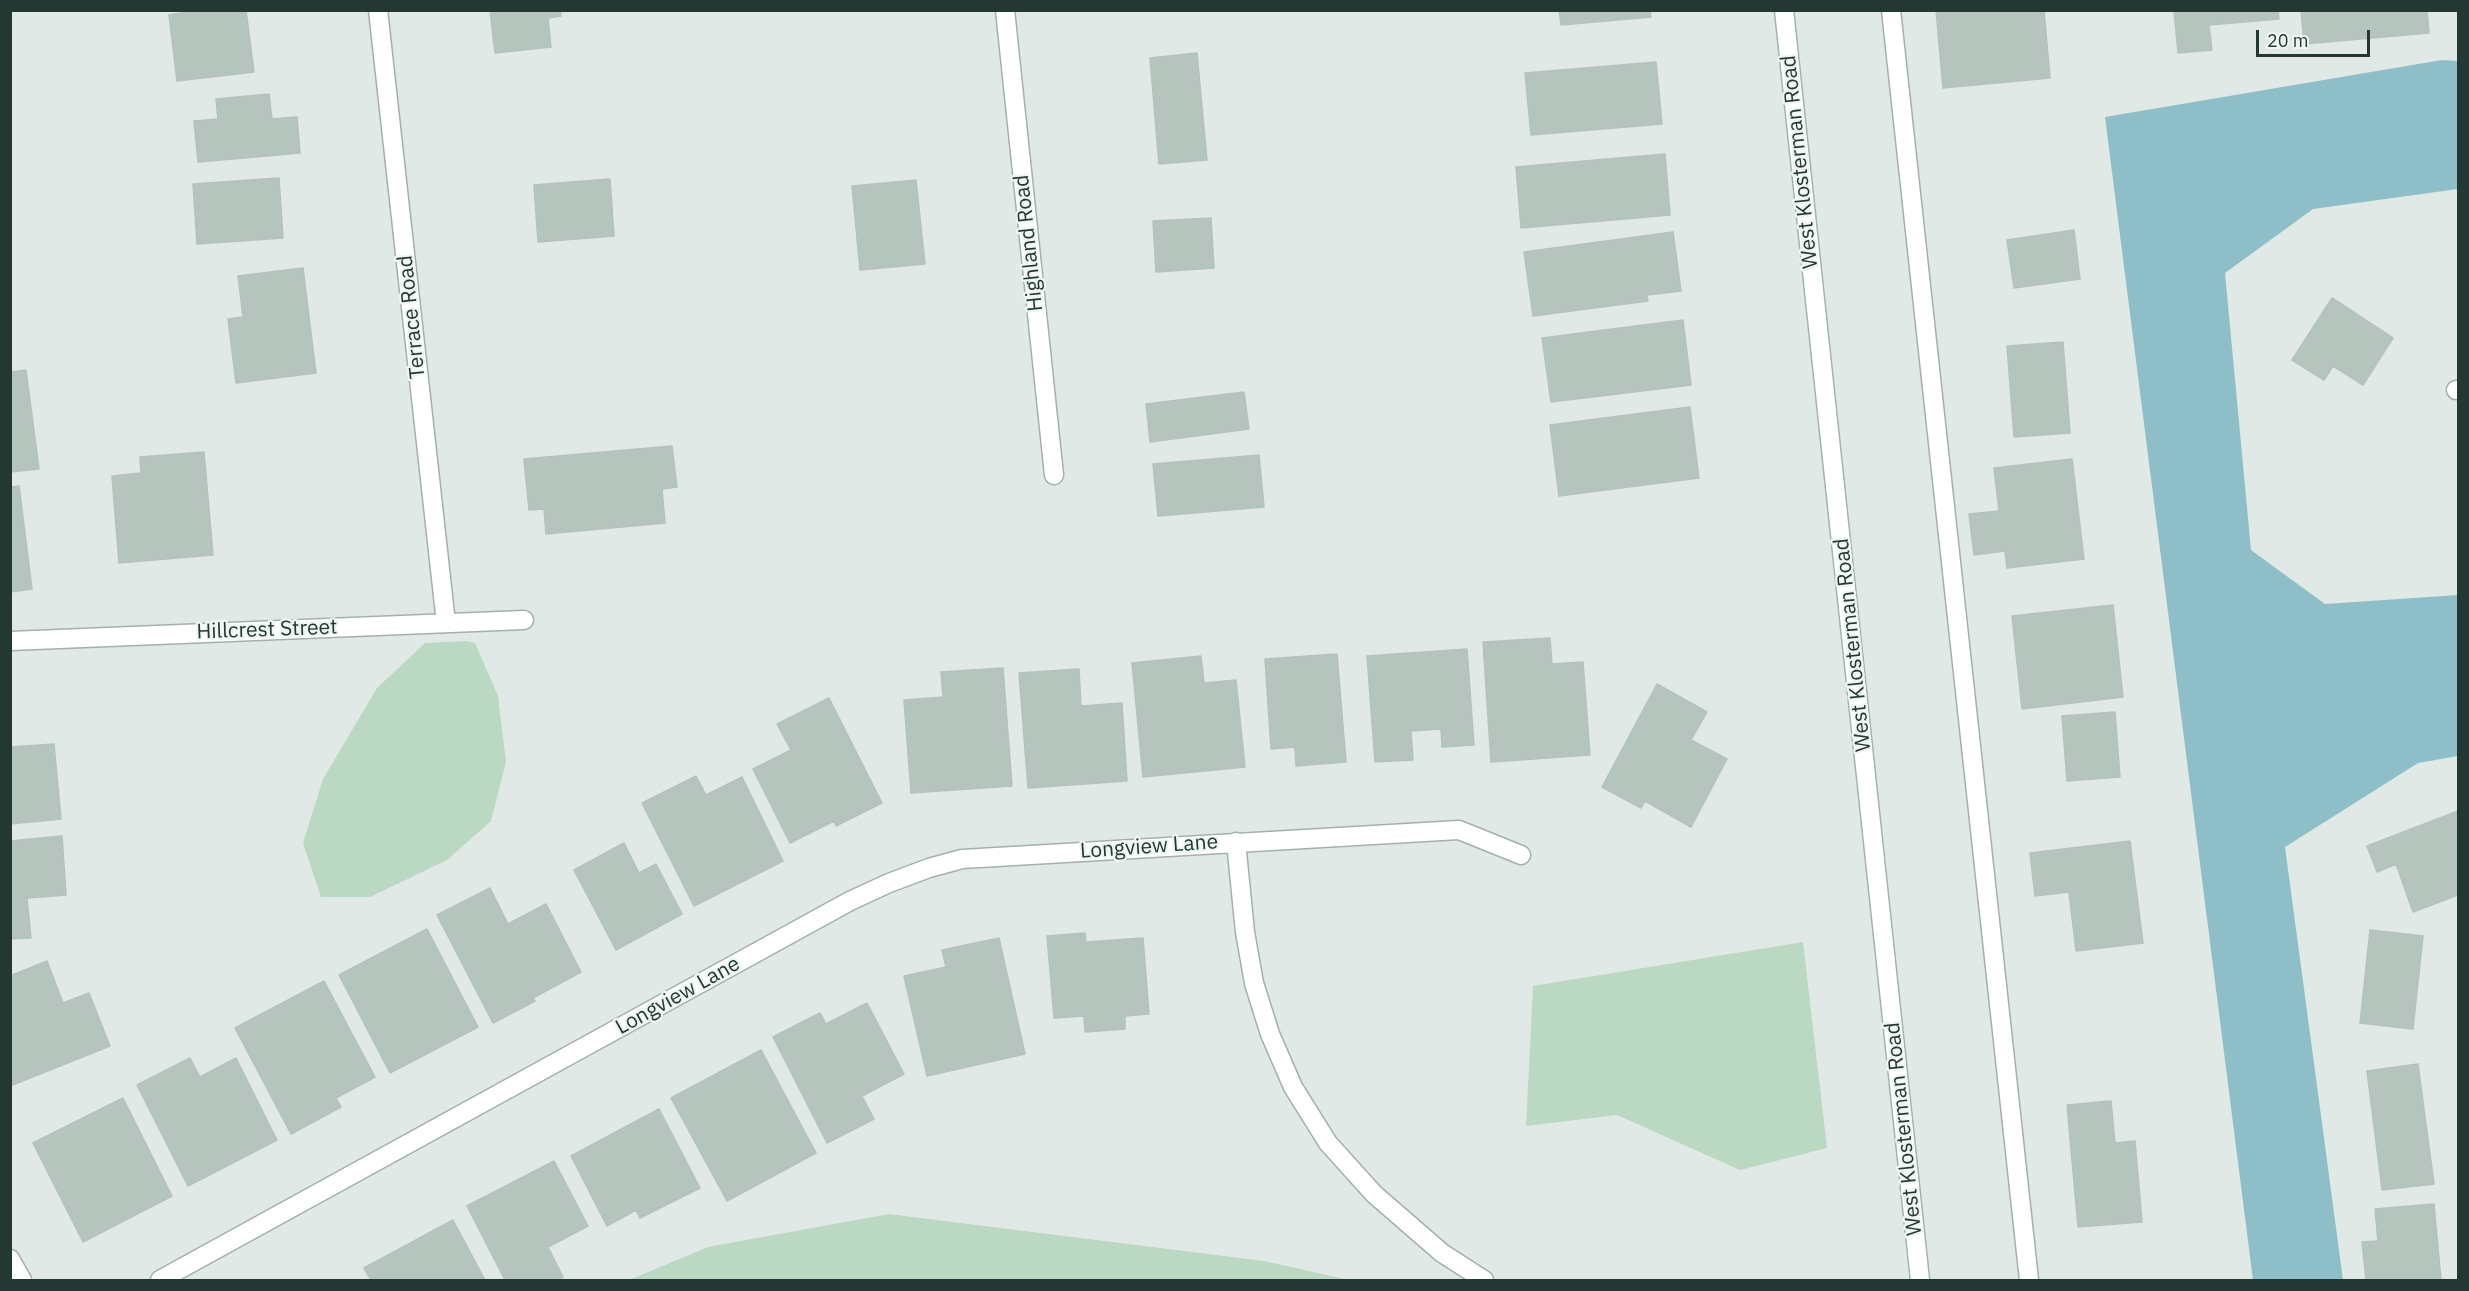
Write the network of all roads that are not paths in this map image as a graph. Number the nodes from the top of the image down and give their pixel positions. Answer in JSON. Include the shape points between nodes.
{"nodes":[{"id":1,"x":378,"y":10,"type":"edge"},
{"id":2,"x":1005,"y":10,"type":"edge"},
{"id":3,"x":1784,"y":10,"type":"edge"},
{"id":4,"x":1891,"y":10,"type":"edge"},
{"id":5,"x":1054,"y":475,"type":"dead end"},
{"id":6,"x":524,"y":620,"type":"dead end"},
{"id":7,"x":446,"y":623,"type":"junction"},
{"id":8,"x":10,"y":641,"type":"edge"},
{"id":9,"x":1236,"y":842,"type":"junction"},
{"id":10,"x":1521,"y":855,"type":"dead end"},
{"id":11,"x":10,"y":1259,"type":"edge"},
{"id":12,"x":22,"y":1281,"type":"edge"},
{"id":13,"x":160,"y":1281,"type":"edge"},
{"id":14,"x":1484,"y":1281,"type":"edge"},
{"id":15,"x":1920,"y":1281,"type":"edge"},
{"id":16,"x":2029,"y":1281,"type":"edge"}],
"edges":[{"from":1,"to":7,"type":"street","name":"Terrace Road"},
{"from":2,"to":5,"type":"street","name":"Highland Road"},
{"from":3,"to":15,"type":"street","name":"West Klosterman Road"},
{"from":4,"to":16,"type":"street"},
{"from":6,"to":7,"type":"street","name":"Hillcrest Street"},
{"from":7,"to":8,"type":"street","name":"Hillcrest Street"},
{"from":9,"to":10,"type":"street","name":"Longview Lane","via":[[1459,830]]},
{"from":9,"to":13,"type":"street","name":"Longview Lane","via":[[962,860],[889,883]]},
{"from":9,"to":14,"type":"street","via":[[1254,983],[1293,1087],[1328,1143],[1374,1194],[1442,1253]]},
{"from":11,"to":12,"type":"street"}]}
